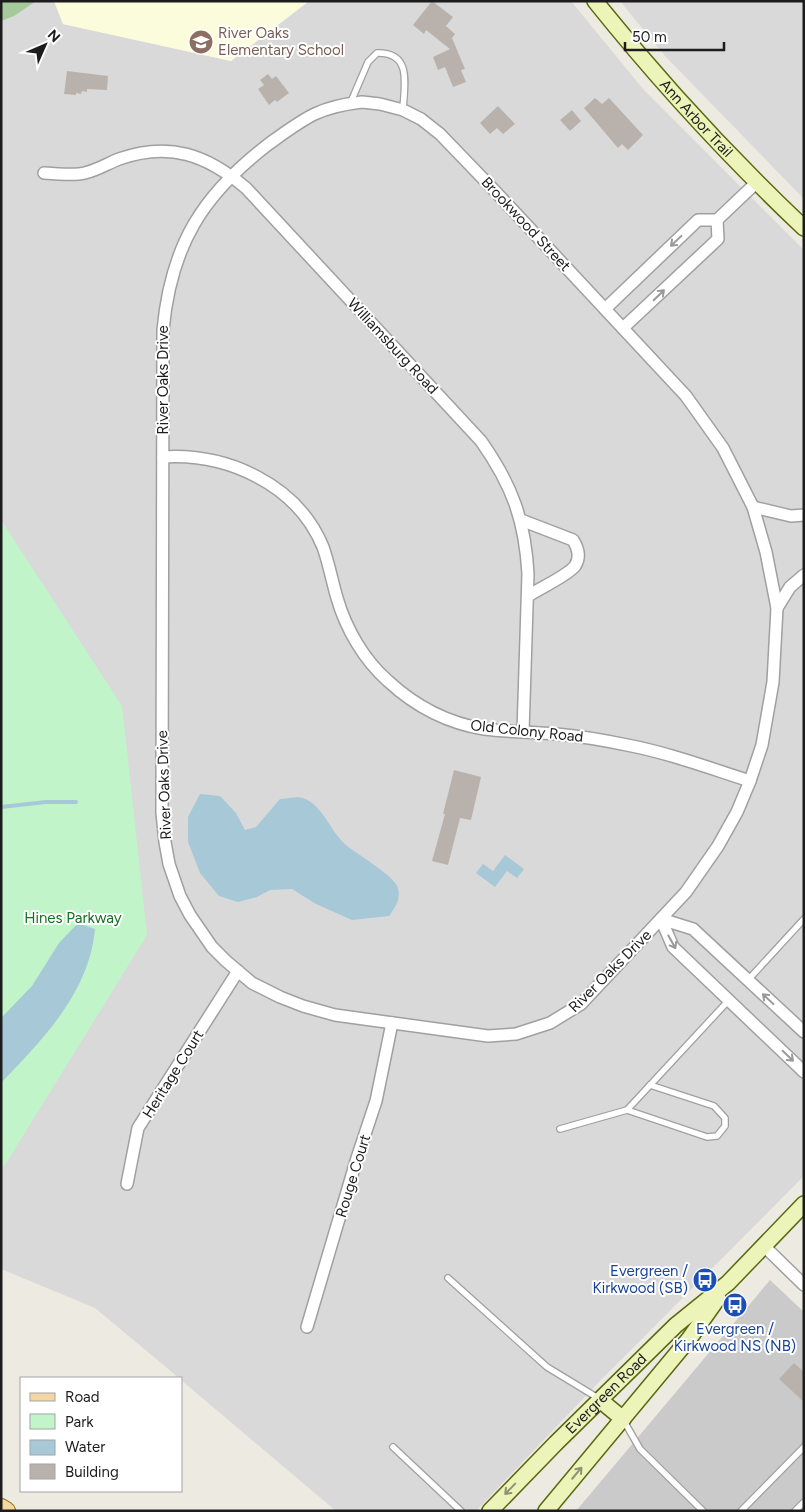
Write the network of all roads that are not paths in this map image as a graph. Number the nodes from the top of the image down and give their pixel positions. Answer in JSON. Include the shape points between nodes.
{"nodes":[{"id":1,"x":595,"y":1,"type":"edge"},
{"id":2,"x":350,"y":104,"type":"junction"},
{"id":3,"x":403,"y":110,"type":"junction"},
{"id":4,"x":44,"y":174,"type":"dead end"},
{"id":5,"x":231,"y":175,"type":"junction"},
{"id":6,"x":757,"y":182,"type":"junction"},
{"id":7,"x":717,"y":220,"type":"junction"},
{"id":8,"x":804,"y":228,"type":"edge"},
{"id":9,"x":605,"y":309,"type":"junction"},
{"id":10,"x":623,"y":328,"type":"junction"},
{"id":11,"x":163,"y":457,"type":"junction"},
{"id":12,"x":753,"y":506,"type":"junction"},
{"id":13,"x":804,"y":515,"type":"edge"},
{"id":14,"x":521,"y":520,"type":"junction"},
{"id":15,"x":804,"y":575,"type":"edge"},
{"id":16,"x":528,"y":596,"type":"junction"},
{"id":17,"x":776,"y":608,"type":"junction"},
{"id":18,"x":523,"y":732,"type":"junction"},
{"id":19,"x":750,"y":781,"type":"junction"},
{"id":20,"x":661,"y":919,"type":"junction"},
{"id":21,"x":804,"y":919,"type":"edge"},
{"id":22,"x":238,"y":971,"type":"junction"},
{"id":23,"x":748,"y":980,"type":"junction"},
{"id":24,"x":729,"y":1000,"type":"junction"},
{"id":25,"x":392,"y":1023,"type":"junction"},
{"id":26,"x":804,"y":1032,"type":"edge"},
{"id":27,"x":804,"y":1072,"type":"edge"},
{"id":28,"x":650,"y":1085,"type":"junction"},
{"id":29,"x":626,"y":1110,"type":"junction"},
{"id":30,"x":560,"y":1129,"type":"dead end"},
{"id":31,"x":127,"y":1184,"type":"dead end"},
{"id":32,"x":804,"y":1204,"type":"edge"},
{"id":33,"x":764,"y":1246,"type":"junction"},
{"id":34,"x":448,"y":1278,"type":"dead end"},
{"id":35,"x":728,"y":1283,"type":"junction"},
{"id":36,"x":804,"y":1285,"type":"edge"},
{"id":37,"x":307,"y":1327,"type":"dead end"},
{"id":38,"x":600,"y":1400,"type":"junction"},
{"id":39,"x":623,"y":1419,"type":"junction"},
{"id":40,"x":393,"y":1447,"type":"dead end"},
{"id":41,"x":804,"y":1447,"type":"edge"},
{"id":42,"x":804,"y":1502,"type":"edge"},
{"id":43,"x":1,"y":1508,"type":"edge"},
{"id":44,"x":6,"y":1511,"type":"edge"},
{"id":45,"x":461,"y":1511,"type":"edge"},
{"id":46,"x":490,"y":1511,"type":"edge"},
{"id":47,"x":546,"y":1511,"type":"edge"},
{"id":48,"x":704,"y":1511,"type":"edge"},
{"id":49,"x":741,"y":1511,"type":"edge"},
{"id":50,"x":795,"y":1511,"type":"edge"}],
"edges":[{"from":1,"to":6,"type":"street","name":"Ann Arbor Trail","via":[[638,55]]},
{"from":2,"to":3,"type":"street","name":"Brookwood Street","via":[[380,104]]},
{"from":2,"to":3,"type":"lane","via":[[368,62],[378,52],[389,52],[399,60],[405,72]]},
{"from":2,"to":5,"type":"street","name":"Brookwood Street","via":[[321,110],[302,120]]},
{"from":3,"to":9,"type":"street","name":"Brookwood Street","via":[[440,134]]},
{"from":4,"to":5,"type":"street","name":"Williamsburg Road","via":[[81,174],[134,154],[160,152],[202,159]]},
{"from":5,"to":11,"type":"street","name":"River Oaks Drive","via":[[192,226],[168,288],[162,330]]},
{"from":5,"to":14,"type":"street","name":"Williamsburg Road","via":[[481,441],[512,492]]},
{"from":6,"to":7,"type":"street"},
{"from":6,"to":8,"type":"street","name":"Ann Arbor Trail"},
{"from":7,"to":9,"type":"street","one_way":true,"via":[[698,220]]},
{"from":10,"to":7,"type":"street","one_way":true,"via":[[718,239]]},
{"from":9,"to":10,"type":"street","name":"Brookwood Street"},
{"from":10,"to":12,"type":"street","name":"Brookwood Street","via":[[697,410],[723,448]]},
{"from":11,"to":18,"type":"street","name":"Old Colony Road","via":[[193,457],[222,462],[276,488],[298,509],[315,532],[327,558],[348,627],[364,655],[385,679],[415,703],[448,719],[485,729]]},
{"from":11,"to":22,"type":"street","name":"River Oaks Drive","via":[[162,814],[165,842],[174,880],[190,915],[212,947]]},
{"from":12,"to":13,"type":"street","via":[[791,516]]},
{"from":12,"to":17,"type":"street","name":"Brookwood Street","via":[[766,552]]},
{"from":14,"to":16,"type":"street","name":"Williamsburg Road","via":[[527,550]]},
{"from":14,"to":16,"type":"street","via":[[573,540],[579,557],[575,566]]},
{"from":15,"to":17,"type":"street","via":[[790,587]]},
{"from":16,"to":18,"type":"street","name":"Williamsburg Road"},
{"from":17,"to":19,"type":"street","name":"Brookwood Street","via":[[770,705]]},
{"from":18,"to":19,"type":"street","name":"Old Colony Road","via":[[577,736],[628,745]]},
{"from":19,"to":20,"type":"street","name":"Brookwood Street","via":[[718,846],[696,879]]},
{"from":20,"to":23,"type":"street","via":[[693,929]]},
{"from":20,"to":24,"type":"street","one_way":true,"via":[[673,946]]},
{"from":20,"to":25,"type":"street","name":"River Oaks Drive","via":[[581,1004],[538,1028],[488,1036]]},
{"from":21,"to":23,"type":"lane"},
{"from":22,"to":25,"type":"street","name":"River Oaks Drive","via":[[263,989],[303,1006],[334,1015]]},
{"from":22,"to":31,"type":"street","name":"Heritage Court","via":[[138,1128]]},
{"from":26,"to":23,"type":"street","one_way":true},
{"from":24,"to":27,"type":"street","one_way":true},
{"from":24,"to":28,"type":"lane"},
{"from":25,"to":37,"type":"street","name":"Rouge Court","via":[[376,1101]]},
{"from":28,"to":29,"type":"lane"},
{"from":28,"to":29,"type":"lane","via":[[714,1106],[725,1118],[725,1126],[717,1136],[707,1137]]},
{"from":29,"to":30,"type":"lane"},
{"from":32,"to":33,"type":"street","name":"Evergreen Road"},
{"from":33,"to":35,"type":"street","name":"Evergreen Road"},
{"from":33,"to":36,"type":"street"},
{"from":34,"to":38,"type":"lane","via":[[547,1367]]},
{"from":35,"to":38,"type":"street","name":"Evergreen Road","via":[[676,1325]]},
{"from":35,"to":39,"type":"street","name":"Evergreen Road","via":[[689,1339]]},
{"from":38,"to":39,"type":"street"},
{"from":38,"to":46,"type":"street","name":"Evergreen Road","one_way":true},
{"from":47,"to":39,"type":"street","name":"Evergreen Road","one_way":true},
{"from":39,"to":48,"type":"lane","via":[[640,1449]]},
{"from":40,"to":45,"type":"lane"},
{"from":41,"to":49,"type":"lane"},
{"from":42,"to":50,"type":"lane"},
{"from":43,"to":44,"type":"main road"}]}
